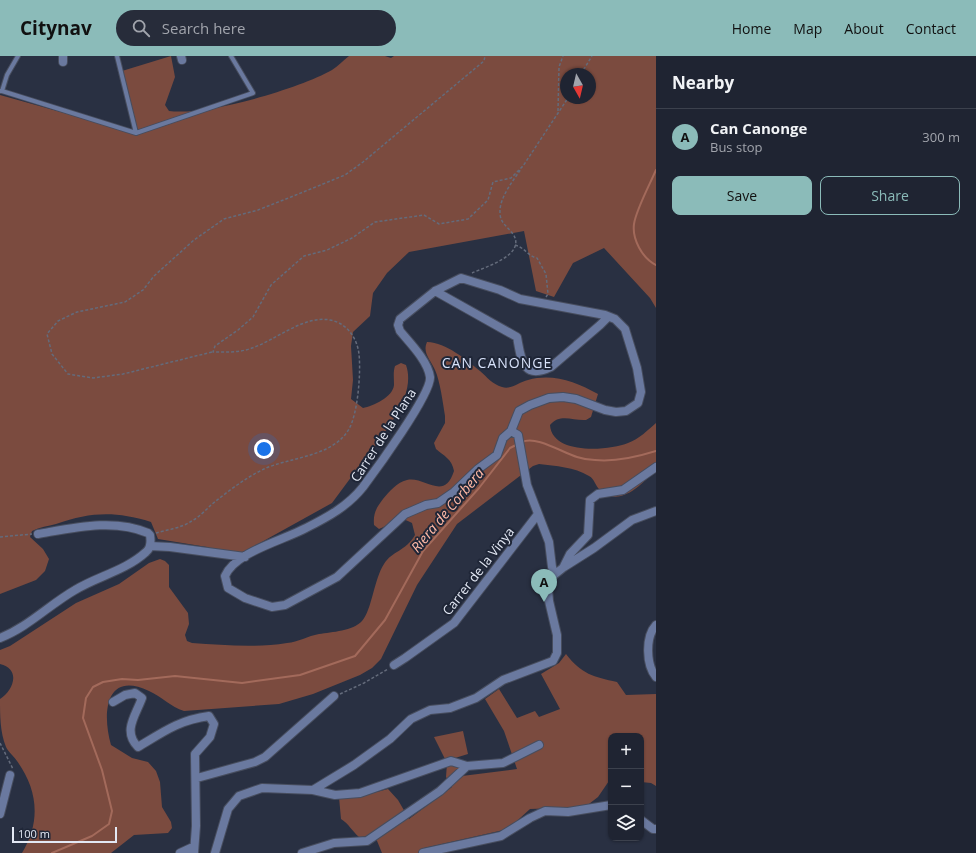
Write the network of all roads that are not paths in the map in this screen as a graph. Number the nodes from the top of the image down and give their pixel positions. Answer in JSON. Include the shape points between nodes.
{"nodes":[{"id":1,"x":18,"y":56,"type":"edge"},
{"id":2,"x":117,"y":56,"type":"edge"},
{"id":3,"x":231,"y":56,"type":"edge"},
{"id":4,"x":1,"y":91,"type":"edge"},
{"id":5,"x":136,"y":133,"type":"junction"},
{"id":6,"x":435,"y":291,"type":"junction"},
{"id":7,"x":608,"y":316,"type":"junction"},
{"id":8,"x":514,"y":433,"type":"junction"},
{"id":9,"x":656,"y":467,"type":"edge"},
{"id":10,"x":656,"y":511,"type":"edge"},
{"id":11,"x":538,"y":514,"type":"junction"},
{"id":12,"x":38,"y":534,"type":"road end"},
{"id":13,"x":150,"y":546,"type":"junction"},
{"id":14,"x":244,"y":557,"type":"junction"},
{"id":15,"x":564,"y":567,"type":"junction"},
{"id":16,"x":554,"y":573,"type":"junction"},
{"id":17,"x":656,"y":625,"type":"edge"},
{"id":18,"x":0,"y":638,"type":"edge"},
{"id":19,"x":394,"y":665,"type":"road end"},
{"id":20,"x":656,"y":677,"type":"edge"},
{"id":21,"x":334,"y":696,"type":"road end"},
{"id":22,"x":113,"y":702,"type":"dead end"},
{"id":23,"x":539,"y":745,"type":"dead end"},
{"id":24,"x":467,"y":766,"type":"junction"},
{"id":25,"x":10,"y":775,"type":"road end"},
{"id":26,"x":197,"y":778,"type":"junction"},
{"id":27,"x":313,"y":790,"type":"junction"},
{"id":28,"x":608,"y":805,"type":"edge"},
{"id":29,"x":0,"y":814,"type":"edge"},
{"id":30,"x":644,"y":822,"type":"edge"},
{"id":31,"x":656,"y":829,"type":"edge"},
{"id":32,"x":193,"y":850,"type":"edge"},
{"id":33,"x":180,"y":853,"type":"edge"},
{"id":34,"x":215,"y":853,"type":"edge"},
{"id":35,"x":302,"y":853,"type":"edge"},
{"id":36,"x":423,"y":853,"type":"edge"}],
"edges":[{"from":1,"to":4,"type":"lane"},
{"from":2,"to":5,"type":"lane"},
{"from":3,"to":5,"type":"lane","via":[[253,93]]},
{"from":4,"to":5,"type":"lane"},
{"from":6,"to":7,"type":"street","name":"Carrer de la Plana","via":[[461,278],[520,299]]},
{"from":6,"to":7,"type":"street","via":[[517,337],[521,359],[526,368],[532,371],[543,371],[551,367]]},
{"from":6,"to":14,"type":"street","name":"Carrer de la Plana","via":[[403,314],[398,322],[400,331],[422,360],[430,378],[416,408],[373,473],[356,496],[336,512]]},
{"from":7,"to":8,"type":"street","name":"Carrer de la Plana","via":[[625,329],[637,368],[641,392],[638,403],[626,411],[616,412],[576,399],[549,398],[519,411]]},
{"from":8,"to":11,"type":"street"},
{"from":8,"to":14,"type":"street","name":"Carrer de la Plana","via":[[503,438],[496,455],[454,492],[438,503],[405,514],[337,577],[285,605],[272,606],[256,602],[228,588],[225,576],[227,572]]},
{"from":9,"to":15,"type":"street","via":[[623,490],[598,494],[590,500],[588,535],[570,554]]},
{"from":10,"to":15,"type":"street","via":[[632,520]]},
{"from":11,"to":16,"type":"street","via":[[549,542]]},
{"from":11,"to":19,"type":"street","name":"Carrer de la Vinya","via":[[454,623]]},
{"from":12,"to":13,"type":"street","via":[[93,526],[115,526],[145,532],[150,535]]},
{"from":13,"to":14,"type":"street"},
{"from":13,"to":18,"type":"street","via":[[146,552],[128,564],[77,588],[43,614]]},
{"from":15,"to":16,"type":"street"},
{"from":16,"to":27,"type":"street","via":[[549,580],[548,588],[557,635],[557,653],[552,661],[503,680],[476,698],[450,708],[430,710],[411,719],[390,739],[360,761]]},
{"from":17,"to":20,"type":"street","via":[[652,630],[648,654]]},
{"from":21,"to":26,"type":"street","via":[[265,758]]},
{"from":22,"to":26,"type":"street","via":[[135,693],[142,698],[129,728],[133,742],[138,747],[190,718],[209,716],[214,724],[210,737],[195,754]]},
{"from":23,"to":24,"type":"street","via":[[503,762]]},
{"from":24,"to":27,"type":"street","via":[[451,761],[360,793],[335,795]]},
{"from":24,"to":35,"type":"street","via":[[440,791],[367,841],[334,843]]},
{"from":25,"to":29,"type":"street"},
{"from":26,"to":32,"type":"street"},
{"from":27,"to":34,"type":"street","via":[[262,788],[239,796],[228,809]]},
{"from":28,"to":36,"type":"street","via":[[568,812],[545,811],[501,836]]},
{"from":30,"to":31,"type":"street"},
{"from":32,"to":33,"type":"street"}]}
